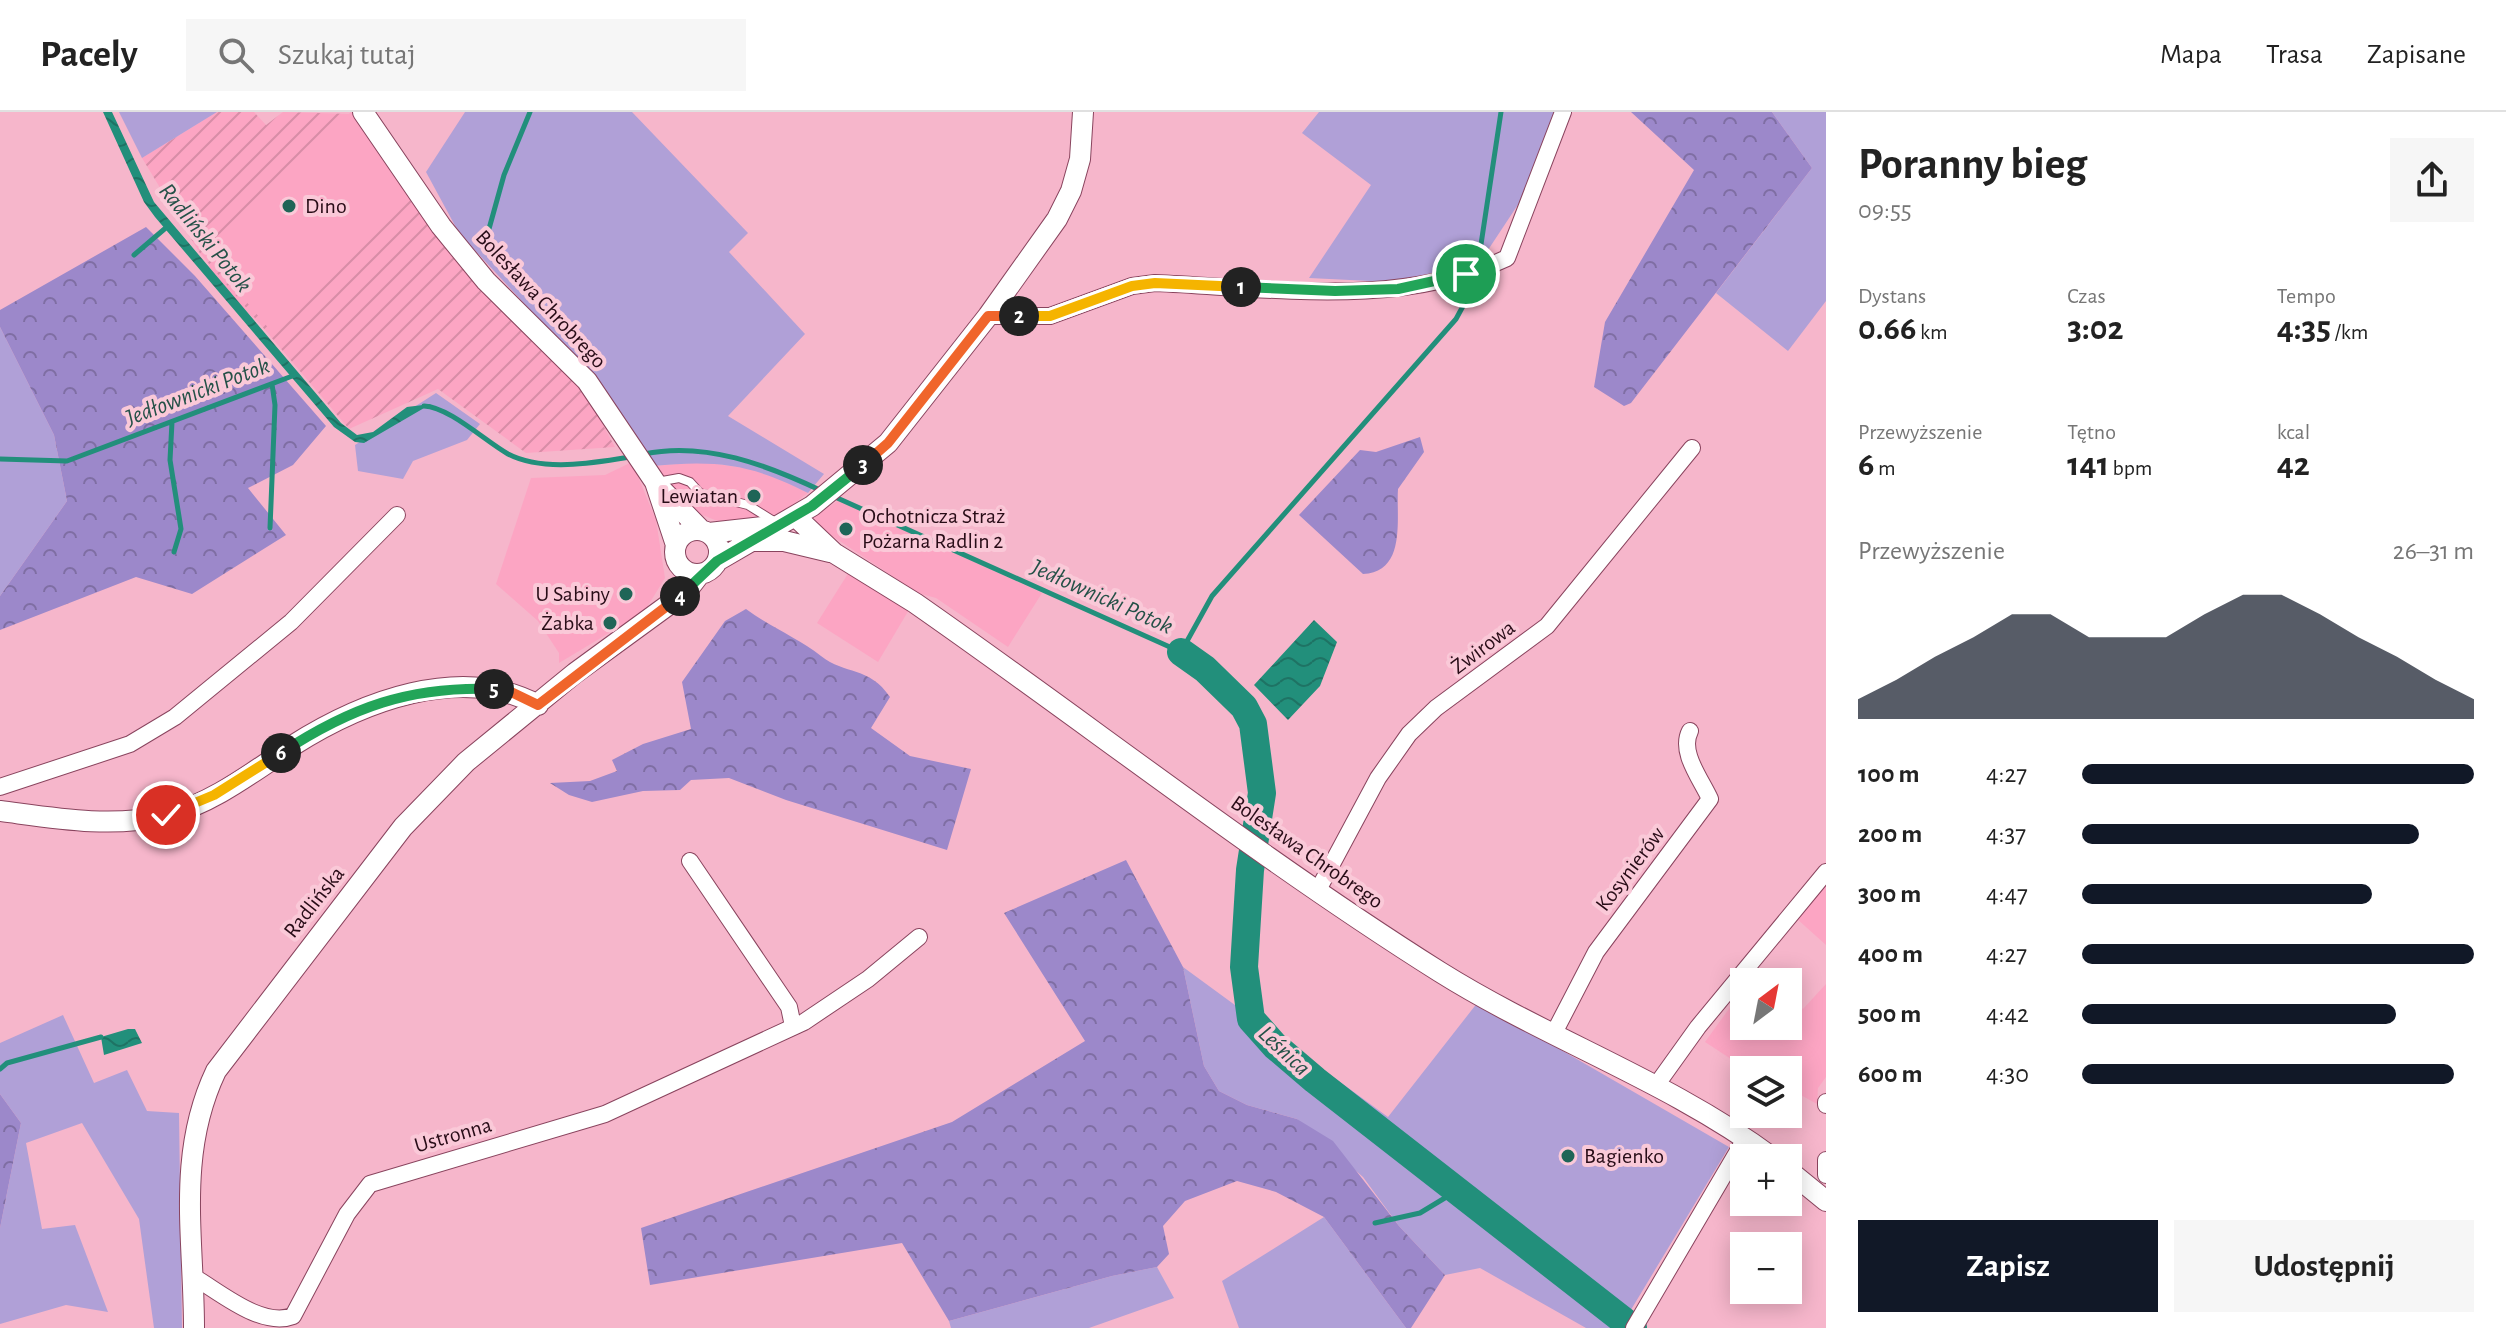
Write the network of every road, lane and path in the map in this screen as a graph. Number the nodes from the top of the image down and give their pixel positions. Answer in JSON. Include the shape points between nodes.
{"nodes":[{"id":1,"x":363,"y":112,"type":"edge"},
{"id":2,"x":1083,"y":112,"type":"edge"},
{"id":3,"x":1563,"y":112,"type":"edge"},
{"id":4,"x":988,"y":316,"type":"junction"},
{"id":5,"x":1692,"y":448,"type":"dead end"},
{"id":6,"x":651,"y":476,"type":"junction"},
{"id":7,"x":397,"y":515,"type":"dead end"},
{"id":8,"x":795,"y":516,"type":"junction"},
{"id":9,"x":705,"y":532,"type":"junction"},
{"id":10,"x":752,"y":541,"type":"junction"},
{"id":11,"x":834,"y":553,"type":"junction"},
{"id":12,"x":678,"y":554,"type":"junction"},
{"id":13,"x":717,"y":561,"type":"junction"},
{"id":14,"x":700,"y":574,"type":"junction"},
{"id":15,"x":664,"y":607,"type":"junction"},
{"id":16,"x":538,"y":705,"type":"junction"},
{"id":17,"x":1690,"y":731,"type":"dead end"},
{"id":18,"x":0,"y":787,"type":"edge"},
{"id":19,"x":0,"y":811,"type":"edge"},
{"id":20,"x":690,"y":861,"type":"dead end"},
{"id":21,"x":1826,"y":872,"type":"edge"},
{"id":22,"x":1318,"y":890,"type":"junction"},
{"id":23,"x":919,"y":937,"type":"dead end"},
{"id":24,"x":793,"y":1026,"type":"junction"},
{"id":25,"x":1554,"y":1033,"type":"junction"},
{"id":26,"x":1655,"y":1087,"type":"junction"},
{"id":27,"x":1745,"y":1139,"type":"junction"},
{"id":28,"x":1752,"y":1144,"type":"edge"},
{"id":29,"x":1826,"y":1160,"type":"edge"},
{"id":30,"x":1826,"y":1175,"type":"edge"},
{"id":31,"x":1802,"y":1181,"type":"edge"},
{"id":32,"x":1826,"y":1201,"type":"edge"},
{"id":33,"x":194,"y":1277,"type":"junction"},
{"id":34,"x":1639,"y":1321,"type":"edge"},
{"id":35,"x":194,"y":1328,"type":"edge"}],
"edges":[{"from":1,"to":6,"type":"street","name":"Bolesława Chrobrego","via":[[441,226],[486,281],[587,381]]},
{"from":2,"to":4,"type":"street","via":[[1080,159],[1071,191],[1035,253]]},
{"from":3,"to":4,"type":"street","via":[[1507,258],[1485,269],[1398,289],[1351,291],[1155,283],[1132,286],[1050,316]]},
{"from":4,"to":8,"type":"street","via":[[888,443]]},
{"from":5,"to":22,"type":"street","name":"Żwirowa","via":[[1547,626],[1409,734],[1378,778]]},
{"from":6,"to":8,"type":"lane","via":[[679,478],[700,493]]},
{"from":6,"to":9,"type":"street","name":"Bolesława Chrobrego"},
{"from":6,"to":12,"type":"street","name":"Bolesława Chrobrego"},
{"from":7,"to":18,"type":"street","via":[[291,622],[175,717],[130,744]]},
{"from":8,"to":9,"type":"street"},
{"from":8,"to":10,"type":"street"},
{"from":8,"to":11,"type":"street","name":"Bolesława Chrobrego"},
{"from":9,"to":12,"type":"street","via":[[688,532]]},
{"from":9,"to":13,"type":"street","via":[[719,549]]},
{"from":10,"to":11,"type":"street","name":"Bolesława Chrobrego","via":[[784,541]]},
{"from":10,"to":13,"type":"street"},
{"from":11,"to":22,"type":"street","name":"Bolesława Chrobrego","via":[[915,603]]},
{"from":12,"to":14,"type":"street","via":[[688,572]]},
{"from":12,"to":15,"type":"street"},
{"from":13,"to":14,"type":"street"},
{"from":14,"to":15,"type":"street","name":"Radlińska"},
{"from":15,"to":16,"type":"street","name":"Radlińska"},
{"from":16,"to":19,"type":"street","via":[[505,689],[414,692],[345,718],[214,795],[166,815],[80,821]]},
{"from":16,"to":33,"type":"street","name":"Radlińska","via":[[466,762],[403,827],[216,1071],[200,1105],[192,1144]]},
{"from":17,"to":25,"type":"street","name":"Kosynierów","via":[[1686,750],[1710,799],[1596,952]]},
{"from":20,"to":24,"type":"street","via":[[789,1007]]},
{"from":21,"to":26,"type":"street"},
{"from":22,"to":25,"type":"street","name":"Bolesława Chrobrego","via":[[1444,974]]},
{"from":23,"to":24,"type":"street","name":"Ustronna","via":[[868,979]]},
{"from":24,"to":33,"type":"street","name":"Ustronna","via":[[605,1114],[370,1184],[347,1214],[293,1316],[281,1323],[266,1321]]},
{"from":25,"to":26,"type":"street","name":"Bolesława Chrobrego"},
{"from":26,"to":27,"type":"street","name":"Bolesława Chrobrego"},
{"from":27,"to":28,"type":"street","name":"Bolesława Chrobrego"},
{"from":27,"to":34,"type":"street"},
{"from":29,"to":30,"type":"street"},
{"from":31,"to":32,"type":"street"},
{"from":33,"to":35,"type":"street","name":"Radlińska"}]}
